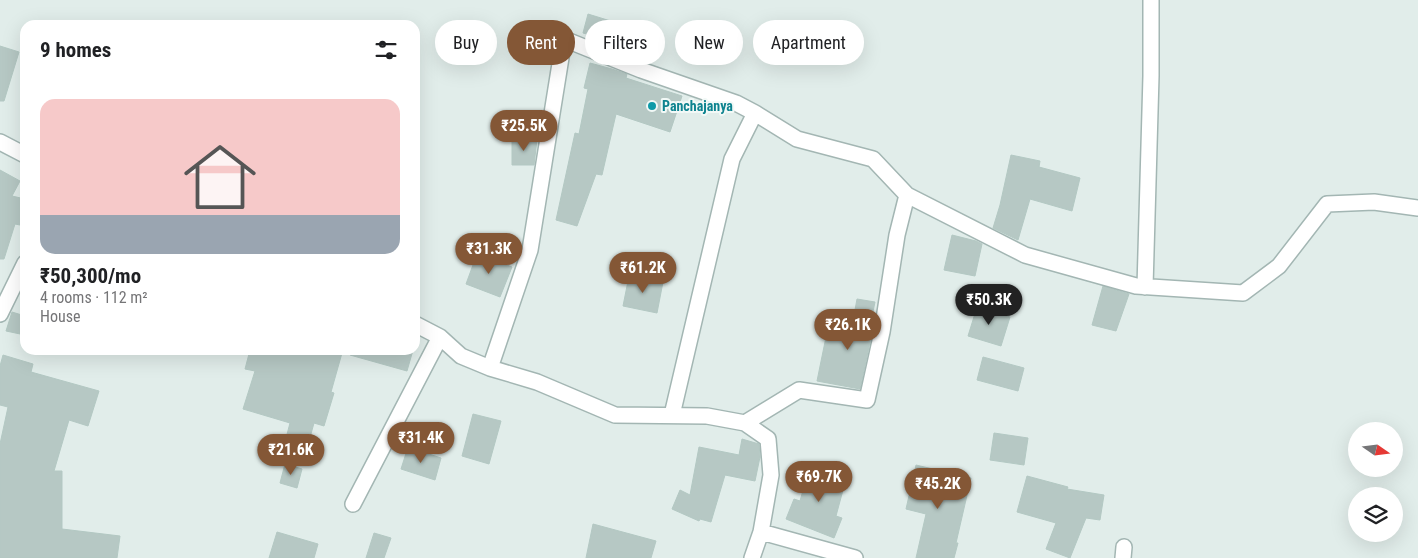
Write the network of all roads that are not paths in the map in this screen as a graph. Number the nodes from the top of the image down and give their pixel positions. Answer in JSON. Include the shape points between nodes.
{"nodes":[{"id":1,"x":1151,"y":0,"type":"edge"},
{"id":2,"x":755,"y":113,"type":"junction"},
{"id":3,"x":0,"y":142,"type":"edge"},
{"id":4,"x":20,"y":152,"type":"edge"},
{"id":5,"x":907,"y":195,"type":"junction"},
{"id":6,"x":1418,"y":208,"type":"edge"},
{"id":7,"x":20,"y":273,"type":"edge"},
{"id":8,"x":1145,"y":287,"type":"junction"},
{"id":9,"x":0,"y":314,"type":"edge"},
{"id":10,"x":420,"y":327,"type":"edge"},
{"id":11,"x":440,"y":337,"type":"junction"},
{"id":12,"x":490,"y":368,"type":"junction"},
{"id":13,"x":672,"y":416,"type":"junction"},
{"id":14,"x":745,"y":423,"type":"junction"},
{"id":15,"x":354,"y":504,"type":"dead end"},
{"id":16,"x":761,"y":532,"type":"junction"},
{"id":17,"x":752,"y":558,"type":"edge"},
{"id":18,"x":855,"y":558,"type":"edge"}],
"edges":[{"from":1,"to":8,"type":"street"},
{"from":2,"to":5,"type":"street","via":[[797,139],[872,159]]},
{"from":2,"to":12,"type":"street","via":[[564,38],[530,250]]},
{"from":2,"to":13,"type":"street","via":[[732,159]]},
{"from":3,"to":4,"type":"street"},
{"from":5,"to":8,"type":"street","via":[[1025,255]]},
{"from":5,"to":14,"type":"street","via":[[867,400],[799,390]]},
{"from":6,"to":8,"type":"street","via":[[1374,202],[1327,204],[1279,266],[1243,293]]},
{"from":7,"to":9,"type":"street"},
{"from":10,"to":11,"type":"street"},
{"from":11,"to":12,"type":"street","via":[[461,356]]},
{"from":11,"to":15,"type":"street"},
{"from":12,"to":13,"type":"street","via":[[537,382],[616,414]]},
{"from":13,"to":14,"type":"street","via":[[707,416]]},
{"from":14,"to":16,"type":"street","via":[[768,439],[771,475]]},
{"from":16,"to":17,"type":"street"},
{"from":16,"to":18,"type":"street"}]}
